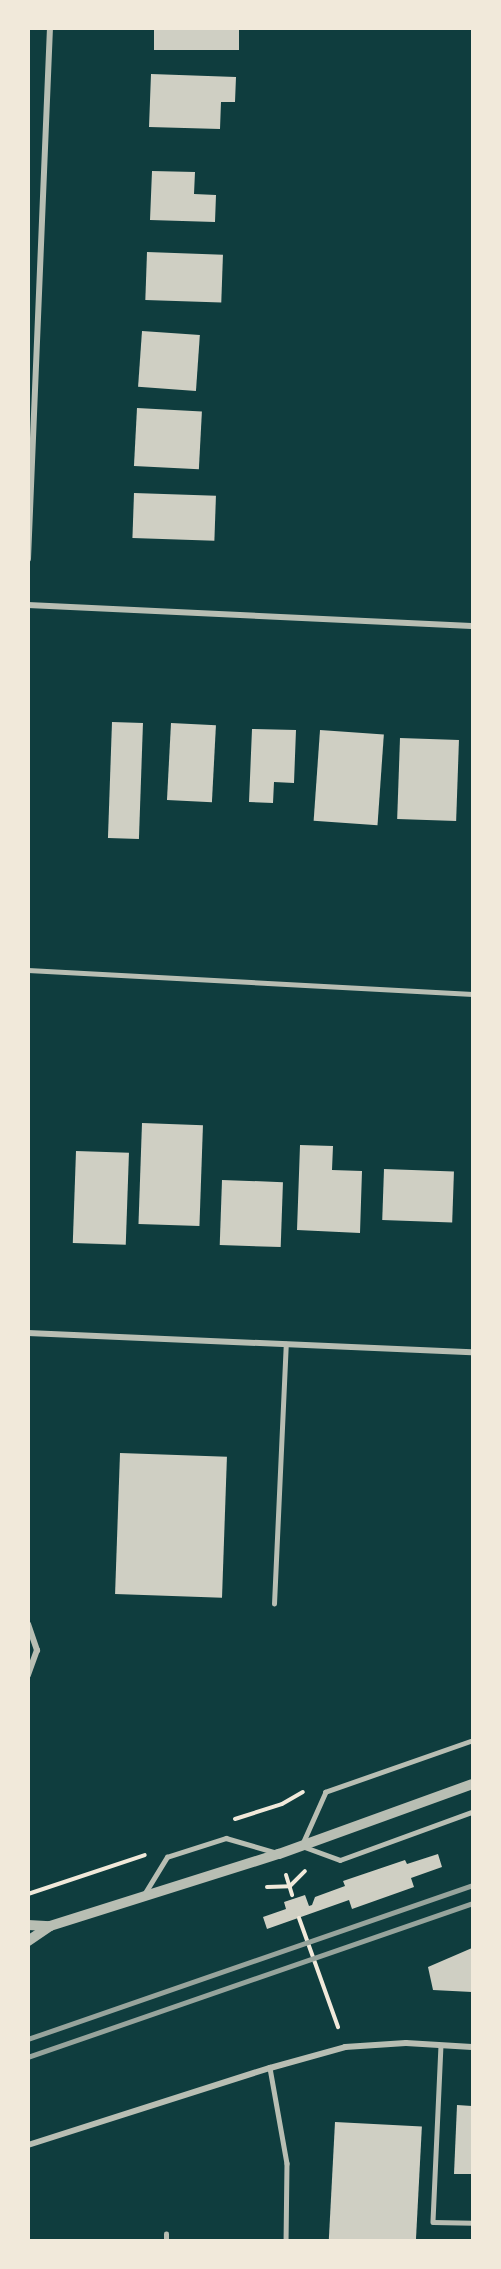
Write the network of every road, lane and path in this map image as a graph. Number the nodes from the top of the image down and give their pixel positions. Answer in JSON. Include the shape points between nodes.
{"nodes":[{"id":1,"x":50,"y":28,"type":"edge"},
{"id":2,"x":28,"y":559,"type":"edge"},
{"id":3,"x":28,"y":605,"type":"edge"},
{"id":4,"x":472,"y":626,"type":"edge"},
{"id":5,"x":28,"y":970,"type":"edge"},
{"id":6,"x":472,"y":994,"type":"edge"},
{"id":7,"x":28,"y":1333,"type":"edge"},
{"id":8,"x":286,"y":1344,"type":"junction"},
{"id":9,"x":472,"y":1352,"type":"edge"},
{"id":10,"x":274,"y":1604,"type":"dead end"},
{"id":11,"x":28,"y":1624,"type":"edge"},
{"id":12,"x":28,"y":1676,"type":"edge"},
{"id":13,"x":472,"y":1741,"type":"edge"},
{"id":14,"x":472,"y":1784,"type":"edge"},
{"id":15,"x":311,"y":1786,"type":"dead end"},
{"id":16,"x":472,"y":1812,"type":"edge"},
{"id":17,"x":234,"y":1820,"type":"dead end"},
{"id":18,"x":302,"y":1846,"type":"junction"},
{"id":19,"x":154,"y":1851,"type":"dead end"},
{"id":20,"x":279,"y":1854,"type":"junction"},
{"id":21,"x":306,"y":1870,"type":"dead end"},
{"id":22,"x":290,"y":1886,"type":"junction"},
{"id":23,"x":267,"y":1887,"type":"dead end"},
{"id":24,"x":28,"y":1894,"type":"edge"},
{"id":25,"x":292,"y":1895,"type":"dead end"},
{"id":26,"x":144,"y":1896,"type":"junction"},
{"id":27,"x":299,"y":1918,"type":"dead end"},
{"id":28,"x":28,"y":1924,"type":"edge"},
{"id":29,"x":50,"y":1926,"type":"junction"},
{"id":30,"x":28,"y":1941,"type":"edge"},
{"id":31,"x":441,"y":2045,"type":"junction"},
{"id":32,"x":345,"y":2047,"type":"junction"},
{"id":33,"x":472,"y":2047,"type":"edge"},
{"id":34,"x":270,"y":2068,"type":"junction"},
{"id":35,"x":28,"y":2145,"type":"edge"},
{"id":36,"x":472,"y":2223,"type":"edge"},
{"id":37,"x":166,"y":2234,"type":"dead end"},
{"id":38,"x":166,"y":2241,"type":"edge"},
{"id":39,"x":286,"y":2241,"type":"edge"}],
"edges":[{"from":1,"to":2,"type":"street"},
{"from":3,"to":4,"type":"street"},
{"from":5,"to":6,"type":"lane"},
{"from":7,"to":8,"type":"street"},
{"from":8,"to":9,"type":"street"},
{"from":8,"to":10,"type":"lane"},
{"from":11,"to":12,"type":"street","via":[[37,1650]]},
{"from":13,"to":18,"type":"lane","via":[[326,1792]]},
{"from":14,"to":18,"type":"street"},
{"from":15,"to":17,"type":"path","via":[[282,1804]]},
{"from":16,"to":18,"type":"lane","via":[[340,1860]]},
{"from":18,"to":20,"type":"street"},
{"from":19,"to":24,"type":"path"},
{"from":20,"to":26,"type":"street"},
{"from":20,"to":26,"type":"lane","via":[[226,1838],[168,1857]]},
{"from":21,"to":22,"type":"path"},
{"from":22,"to":23,"type":"path"},
{"from":22,"to":25,"type":"path"},
{"from":26,"to":29,"type":"street"},
{"from":27,"to":32,"type":"path"},
{"from":28,"to":29,"type":"street"},
{"from":29,"to":30,"type":"street"},
{"from":31,"to":32,"type":"street"},
{"from":31,"to":33,"type":"street"},
{"from":31,"to":36,"type":"lane","via":[[433,2222]]},
{"from":32,"to":34,"type":"street"},
{"from":34,"to":35,"type":"street"},
{"from":34,"to":39,"type":"lane","via":[[287,2163]]},
{"from":37,"to":38,"type":"lane"}]}
